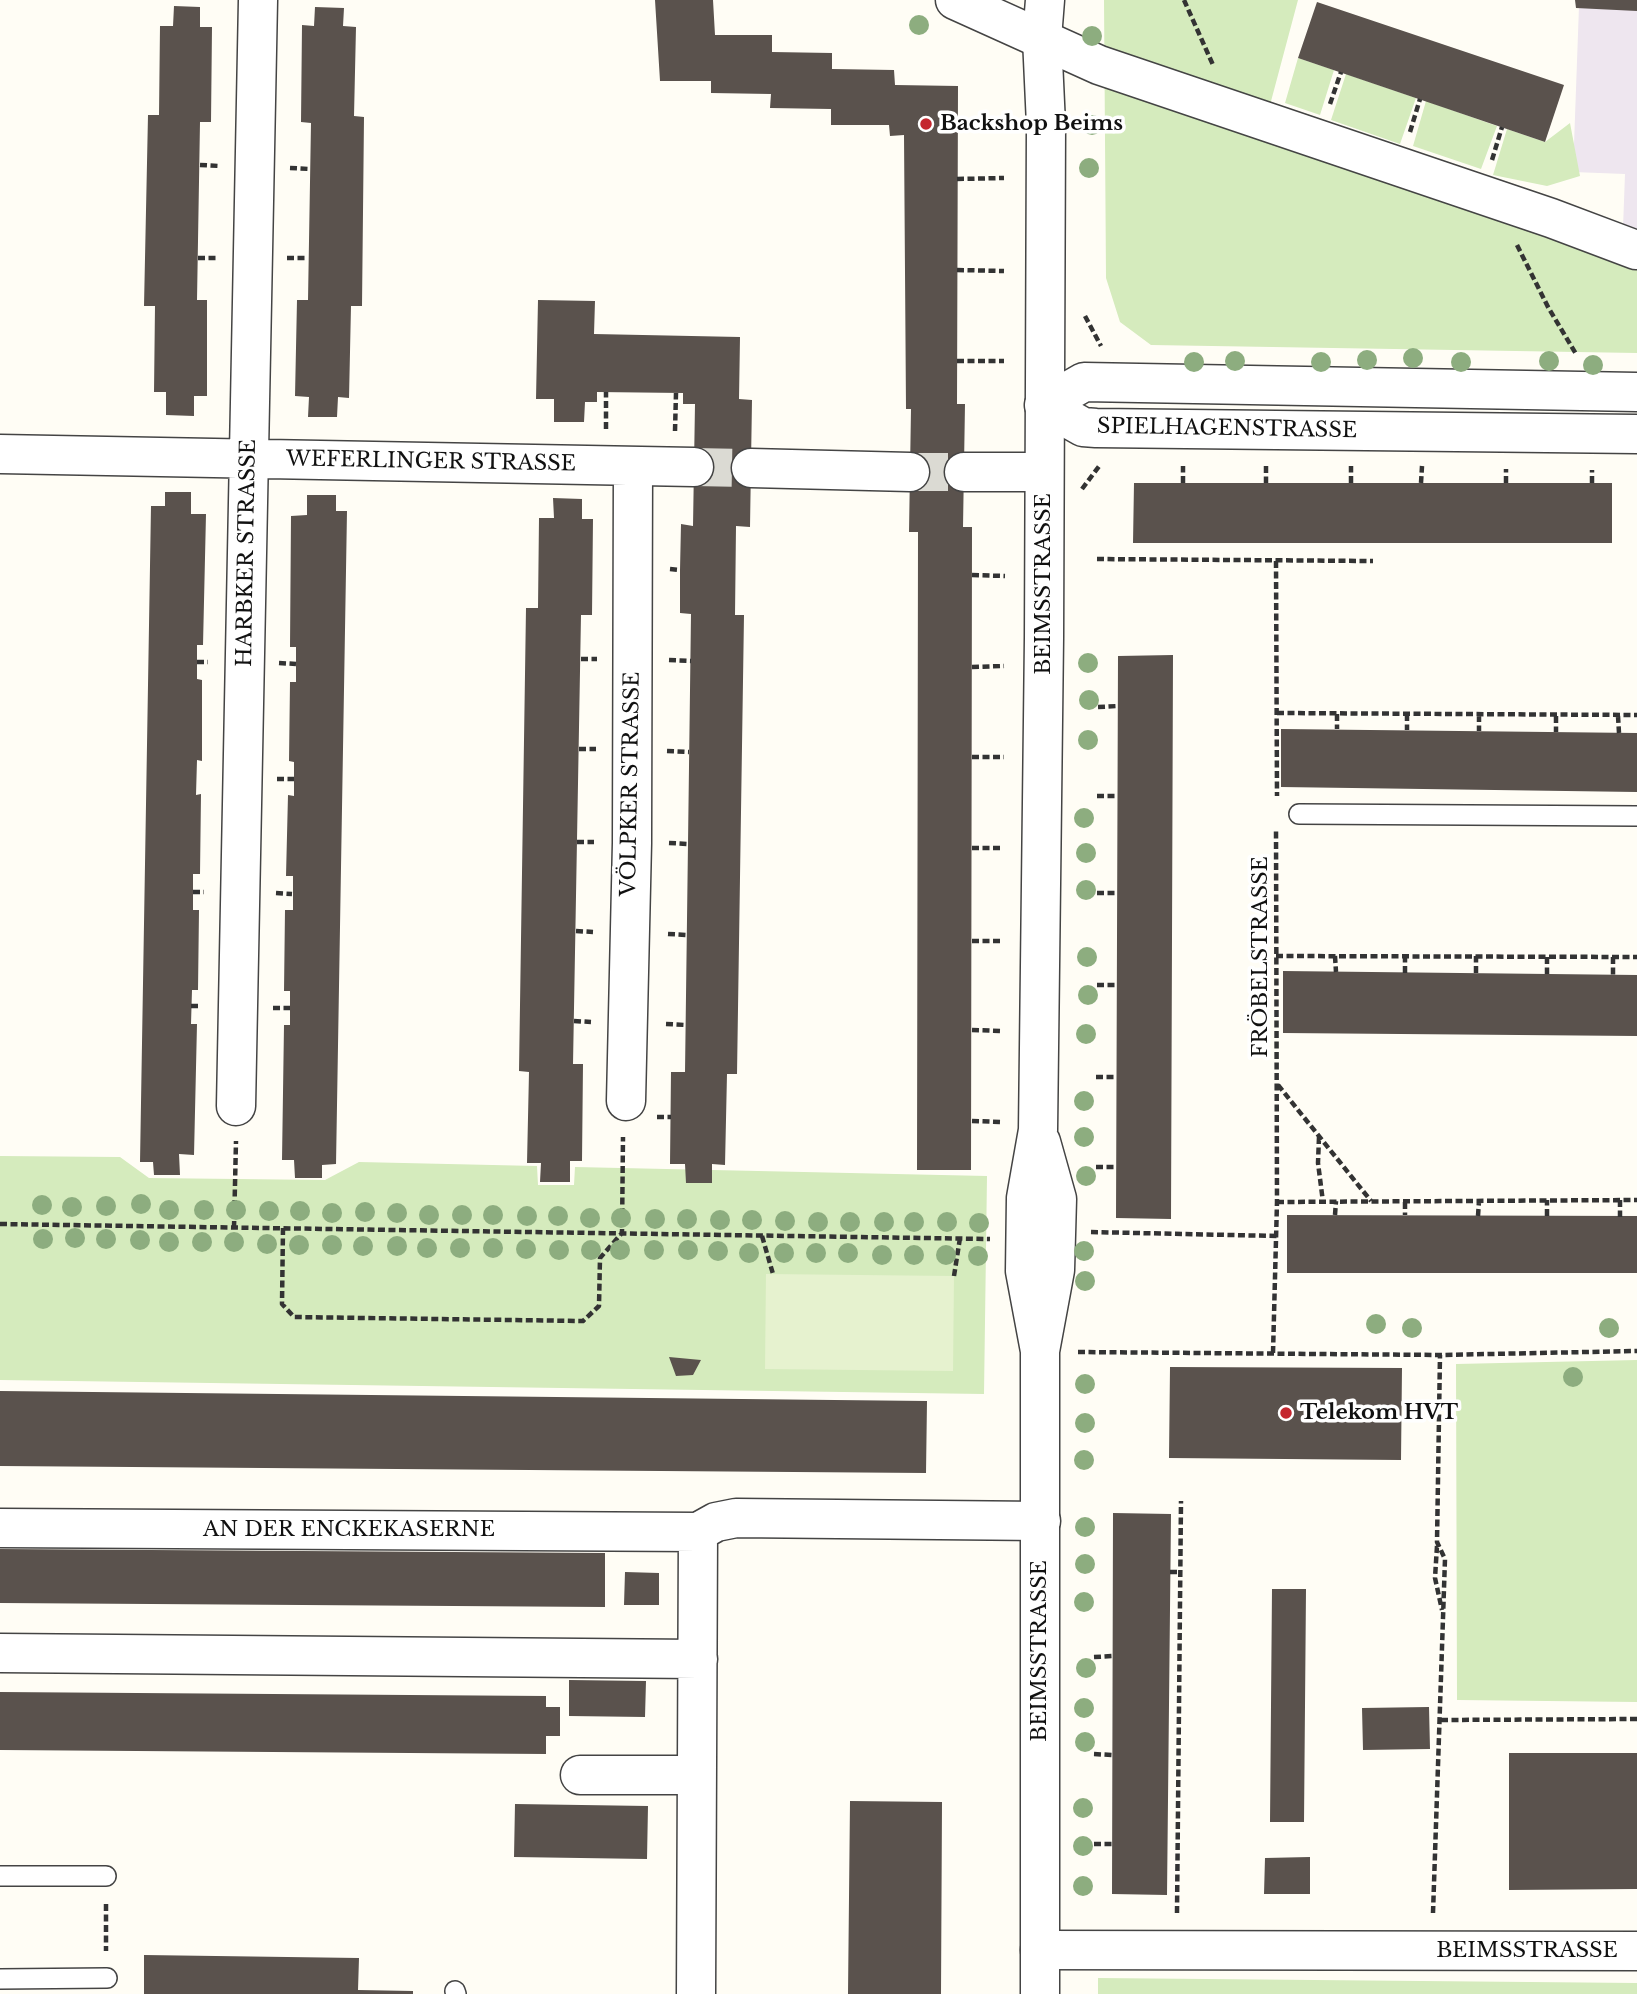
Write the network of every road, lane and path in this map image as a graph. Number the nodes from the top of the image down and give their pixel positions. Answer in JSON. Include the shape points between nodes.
{"nodes":[{"id":1,"x":258,"y":0,"type":"edge"},
{"id":2,"x":955,"y":0,"type":"edge"},
{"id":3,"x":1045,"y":0,"type":"edge"},
{"id":4,"x":1184,"y":0,"type":"edge"},
{"id":5,"x":1042,"y":38,"type":"junction"},
{"id":6,"x":1234,"y":110,"type":"junction"},
{"id":7,"x":1004,"y":178,"type":"dead end"},
{"id":8,"x":957,"y":179,"type":"dead end"},
{"id":9,"x":1504,"y":202,"type":"junction"},
{"id":10,"x":1636,"y":250,"type":"edge"},
{"id":11,"x":957,"y":270,"type":"dead end"},
{"id":12,"x":1004,"y":271,"type":"dead end"},
{"id":13,"x":957,"y":361,"type":"dead end"},
{"id":14,"x":1004,"y":361,"type":"dead end"},
{"id":15,"x":1581,"y":362,"type":"dead end"},
{"id":16,"x":1637,"y":392,"type":"edge"},
{"id":17,"x":1044,"y":405,"type":"junction"},
{"id":18,"x":1637,"y":434,"type":"edge"},
{"id":19,"x":0,"y":454,"type":"edge"},
{"id":20,"x":249,"y":459,"type":"junction"},
{"id":21,"x":633,"y":466,"type":"junction"},
{"id":22,"x":694,"y":467,"type":"tunnel mouth"},
{"id":23,"x":751,"y":468,"type":"tunnel mouth"},
{"id":24,"x":910,"y":471,"type":"tunnel mouth"},
{"id":25,"x":964,"y":472,"type":"tunnel mouth"},
{"id":26,"x":1044,"y":472,"type":"junction"},
{"id":27,"x":1097,"y":559,"type":"dead end"},
{"id":28,"x":1276,"y":561,"type":"junction"},
{"id":29,"x":1373,"y":561,"type":"dead end"},
{"id":30,"x":972,"y":575,"type":"dead end"},
{"id":31,"x":1005,"y":576,"type":"dead end"},
{"id":32,"x":1004,"y":666,"type":"dead end"},
{"id":33,"x":972,"y":667,"type":"dead end"},
{"id":34,"x":1098,"y":706,"type":"dead end"},
{"id":35,"x":1118,"y":706,"type":"dead end"},
{"id":36,"x":1277,"y":713,"type":"junction"},
{"id":37,"x":1337,"y":714,"type":"junction"},
{"id":38,"x":1407,"y":714,"type":"junction"},
{"id":39,"x":1479,"y":715,"type":"junction"},
{"id":40,"x":1637,"y":715,"type":"edge"},
{"id":41,"x":1556,"y":716,"type":"junction"},
{"id":42,"x":1618,"y":716,"type":"junction"},
{"id":43,"x":1337,"y":729,"type":"dead end"},
{"id":44,"x":1407,"y":730,"type":"dead end"},
{"id":45,"x":1479,"y":731,"type":"dead end"},
{"id":46,"x":1556,"y":732,"type":"dead end"},
{"id":47,"x":1619,"y":733,"type":"dead end"},
{"id":48,"x":972,"y":757,"type":"dead end"},
{"id":49,"x":1004,"y":757,"type":"dead end"},
{"id":50,"x":1097,"y":796,"type":"dead end"},
{"id":51,"x":1117,"y":796,"type":"dead end"},
{"id":52,"x":1276,"y":807,"type":"dead end"},
{"id":53,"x":1299,"y":814,"type":"dead end"},
{"id":54,"x":1637,"y":816,"type":"edge"},
{"id":55,"x":1276,"y":821,"type":"dead end"},
{"id":56,"x":972,"y":848,"type":"dead end"},
{"id":57,"x":1003,"y":848,"type":"dead end"},
{"id":58,"x":1097,"y":893,"type":"dead end"},
{"id":59,"x":1117,"y":893,"type":"dead end"},
{"id":60,"x":972,"y":941,"type":"dead end"},
{"id":61,"x":1004,"y":941,"type":"dead end"},
{"id":62,"x":1276,"y":956,"type":"junction"},
{"id":63,"x":1335,"y":956,"type":"junction"},
{"id":64,"x":1405,"y":956,"type":"junction"},
{"id":65,"x":1476,"y":956,"type":"junction"},
{"id":66,"x":1547,"y":957,"type":"junction"},
{"id":67,"x":1613,"y":957,"type":"junction"},
{"id":68,"x":1637,"y":957,"type":"edge"},
{"id":69,"x":1336,"y":972,"type":"dead end"},
{"id":70,"x":1405,"y":973,"type":"dead end"},
{"id":71,"x":1476,"y":973,"type":"dead end"},
{"id":72,"x":1547,"y":974,"type":"dead end"},
{"id":73,"x":1613,"y":975,"type":"dead end"},
{"id":74,"x":1097,"y":985,"type":"dead end"},
{"id":75,"x":1116,"y":985,"type":"dead end"},
{"id":76,"x":972,"y":1030,"type":"dead end"},
{"id":77,"x":1003,"y":1031,"type":"dead end"},
{"id":78,"x":1096,"y":1077,"type":"dead end"},
{"id":79,"x":1116,"y":1077,"type":"dead end"},
{"id":80,"x":1276,"y":1084,"type":"junction"},
{"id":81,"x":626,"y":1101,"type":"joint"},
{"id":82,"x":236,"y":1106,"type":"joint"},
{"id":83,"x":972,"y":1121,"type":"dead end"},
{"id":84,"x":1021,"y":1126,"type":"junction"},
{"id":85,"x":1319,"y":1136,"type":"junction"},
{"id":86,"x":1096,"y":1167,"type":"dead end"},
{"id":87,"x":1116,"y":1167,"type":"dead end"},
{"id":88,"x":1547,"y":1200,"type":"junction"},
{"id":89,"x":1620,"y":1200,"type":"junction"},
{"id":90,"x":1637,"y":1200,"type":"edge"},
{"id":91,"x":1479,"y":1201,"type":"junction"},
{"id":92,"x":1277,"y":1202,"type":"junction"},
{"id":93,"x":1323,"y":1202,"type":"junction"},
{"id":94,"x":1336,"y":1202,"type":"junction"},
{"id":95,"x":1372,"y":1202,"type":"junction"},
{"id":96,"x":1405,"y":1202,"type":"junction"},
{"id":97,"x":1335,"y":1215,"type":"dead end"},
{"id":98,"x":1405,"y":1215,"type":"dead end"},
{"id":99,"x":1478,"y":1216,"type":"dead end"},
{"id":100,"x":1547,"y":1216,"type":"dead end"},
{"id":101,"x":1620,"y":1217,"type":"dead end"},
{"id":102,"x":0,"y":1224,"type":"edge"},
{"id":103,"x":234,"y":1227,"type":"junction"},
{"id":104,"x":283,"y":1228,"type":"junction"},
{"id":105,"x":1096,"y":1232,"type":"dead end"},
{"id":106,"x":622,"y":1233,"type":"junction"},
{"id":107,"x":762,"y":1236,"type":"junction"},
{"id":108,"x":1277,"y":1236,"type":"junction"},
{"id":109,"x":960,"y":1238,"type":"junction"},
{"id":110,"x":994,"y":1239,"type":"dead end"},
{"id":111,"x":773,"y":1274,"type":"dead end"},
{"id":112,"x":954,"y":1276,"type":"dead end"},
{"id":113,"x":1057,"y":1351,"type":"junction"},
{"id":114,"x":1637,"y":1351,"type":"edge"},
{"id":115,"x":1273,"y":1353,"type":"junction"},
{"id":116,"x":1440,"y":1355,"type":"junction"},
{"id":117,"x":1181,"y":1501,"type":"dead end"},
{"id":118,"x":1041,"y":1521,"type":"junction"},
{"id":119,"x":0,"y":1528,"type":"edge"},
{"id":120,"x":698,"y":1532,"type":"junction"},
{"id":121,"x":1437,"y":1542,"type":"junction"},
{"id":122,"x":1170,"y":1572,"type":"dead end"},
{"id":123,"x":1180,"y":1572,"type":"junction"},
{"id":124,"x":1443,"y":1617,"type":"junction"},
{"id":125,"x":0,"y":1653,"type":"edge"},
{"id":126,"x":1113,"y":1656,"type":"dead end"},
{"id":127,"x":1094,"y":1657,"type":"dead end"},
{"id":128,"x":698,"y":1659,"type":"junction"},
{"id":129,"x":1637,"y":1718,"type":"edge"},
{"id":130,"x":1441,"y":1720,"type":"junction"},
{"id":131,"x":1094,"y":1754,"type":"dead end"},
{"id":132,"x":1112,"y":1755,"type":"dead end"},
{"id":133,"x":579,"y":1775,"type":"dead end"},
{"id":134,"x":697,"y":1775,"type":"junction"},
{"id":135,"x":1094,"y":1844,"type":"dead end"},
{"id":136,"x":1112,"y":1844,"type":"dead end"},
{"id":137,"x":106,"y":1876,"type":"joint"},
{"id":138,"x":0,"y":1877,"type":"edge"},
{"id":139,"x":1040,"y":1950,"type":"junction"},
{"id":140,"x":1177,"y":1951,"type":"junction"},
{"id":141,"x":1431,"y":1951,"type":"junction"},
{"id":142,"x":1637,"y":1951,"type":"edge"},
{"id":143,"x":107,"y":1978,"type":"joint"},
{"id":144,"x":0,"y":1979,"type":"edge"},
{"id":145,"x":696,"y":1994,"type":"edge"},
{"id":146,"x":1040,"y":1994,"type":"edge"}],
"edges":[{"from":1,"to":20,"type":"street","name":"HARBKER STRASSE"},
{"from":2,"to":5,"type":"street"},
{"from":3,"to":5,"type":"street","name":"BEIMSSTRASSE"},
{"from":4,"to":6,"type":"path"},
{"from":5,"to":6,"type":"street","via":[[1099,65]]},
{"from":5,"to":17,"type":"street","name":"BEIMSSTRASSE","via":[[1046,125]]},
{"from":6,"to":9,"type":"street"},
{"from":7,"to":8,"type":"path"},
{"from":9,"to":10,"type":"street"},
{"from":9,"to":15,"type":"path","via":[[1521,255]]},
{"from":11,"to":12,"type":"path"},
{"from":13,"to":14,"type":"path"},
{"from":16,"to":17,"type":"street","via":[[1084,382]]},
{"from":17,"to":18,"type":"street","name":"SPIELHAGENSTRASSE","via":[[1083,427],[1096,428]]},
{"from":17,"to":26,"type":"street","name":"BEIMSSTRASSE"},
{"from":19,"to":20,"type":"street","name":"WEFERLINGER STRASSE"},
{"from":20,"to":21,"type":"street","name":"WEFERLINGER STRASSE"},
{"from":20,"to":82,"type":"street","name":"HARBKER STRASSE"},
{"from":21,"to":22,"type":"street","name":"WEFERLINGER STRASSE"},
{"from":21,"to":81,"type":"street","name":"VÖLPKER STRASSE"},
{"from":23,"to":24,"type":"street"},
{"from":25,"to":26,"type":"street"},
{"from":26,"to":84,"type":"street","name":"BEIMSSTRASSE"},
{"from":27,"to":28,"type":"path"},
{"from":28,"to":29,"type":"path"},
{"from":28,"to":36,"type":"path"},
{"from":30,"to":31,"type":"path"},
{"from":32,"to":33,"type":"path"},
{"from":34,"to":35,"type":"path"},
{"from":36,"to":37,"type":"path"},
{"from":36,"to":52,"type":"path"},
{"from":37,"to":38,"type":"path"},
{"from":37,"to":43,"type":"path"},
{"from":38,"to":39,"type":"path"},
{"from":38,"to":44,"type":"path"},
{"from":39,"to":41,"type":"path"},
{"from":39,"to":45,"type":"path"},
{"from":40,"to":42,"type":"path"},
{"from":41,"to":42,"type":"path"},
{"from":41,"to":46,"type":"path"},
{"from":42,"to":47,"type":"path"},
{"from":48,"to":49,"type":"path"},
{"from":50,"to":51,"type":"path"},
{"from":53,"to":54,"type":"lane"},
{"from":55,"to":62,"type":"path","name":"FRÖBELSTRASSE"},
{"from":56,"to":57,"type":"path"},
{"from":58,"to":59,"type":"path"},
{"from":60,"to":61,"type":"path"},
{"from":62,"to":63,"type":"path"},
{"from":62,"to":80,"type":"path","name":"FRÖBELSTRASSE"},
{"from":63,"to":64,"type":"path"},
{"from":63,"to":69,"type":"path"},
{"from":64,"to":65,"type":"path"},
{"from":64,"to":70,"type":"path"},
{"from":65,"to":66,"type":"path"},
{"from":65,"to":71,"type":"path"},
{"from":66,"to":67,"type":"path"},
{"from":66,"to":72,"type":"path"},
{"from":67,"to":68,"type":"path"},
{"from":67,"to":73,"type":"path"},
{"from":74,"to":75,"type":"path"},
{"from":76,"to":77,"type":"path"},
{"from":78,"to":79,"type":"path"},
{"from":80,"to":85,"type":"path"},
{"from":80,"to":92,"type":"path","name":"FRÖBELSTRASSE"},
{"from":81,"to":106,"type":"path"},
{"from":82,"to":103,"type":"path"},
{"from":83,"to":84,"type":"path"},
{"from":84,"to":113,"type":"street","name":"BEIMSSTRASSE","via":[[1025,1271]]},
{"from":85,"to":93,"type":"path"},
{"from":85,"to":95,"type":"path"},
{"from":86,"to":87,"type":"path"},
{"from":88,"to":89,"type":"path"},
{"from":88,"to":91,"type":"path"},
{"from":88,"to":100,"type":"path"},
{"from":89,"to":90,"type":"path"},
{"from":89,"to":101,"type":"path"},
{"from":91,"to":96,"type":"path"},
{"from":91,"to":99,"type":"path"},
{"from":92,"to":93,"type":"path"},
{"from":92,"to":108,"type":"path","name":"FRÖBELSTRASSE"},
{"from":93,"to":94,"type":"path"},
{"from":94,"to":95,"type":"path"},
{"from":94,"to":97,"type":"path"},
{"from":95,"to":96,"type":"path"},
{"from":96,"to":98,"type":"path"},
{"from":102,"to":103,"type":"path"},
{"from":103,"to":104,"type":"path"},
{"from":104,"to":106,"type":"path"},
{"from":104,"to":106,"type":"path","via":[[282,1304],[294,1317],[583,1321],[599,1306],[600,1258]]},
{"from":105,"to":108,"type":"path"},
{"from":106,"to":107,"type":"path"},
{"from":107,"to":109,"type":"path"},
{"from":107,"to":111,"type":"path"},
{"from":108,"to":115,"type":"path","name":"FRÖBELSTRASSE"},
{"from":109,"to":110,"type":"path"},
{"from":109,"to":112,"type":"path"},
{"from":113,"to":115,"type":"path"},
{"from":113,"to":118,"type":"street","name":"BEIMSSTRASSE"},
{"from":114,"to":116,"type":"path"},
{"from":115,"to":116,"type":"path"},
{"from":116,"to":121,"type":"path"},
{"from":117,"to":123,"type":"path"},
{"from":118,"to":120,"type":"street","name":"AN DER ENCKEKASERNE","via":[[737,1518]]},
{"from":118,"to":139,"type":"street","name":"BEIMSSTRASSE"},
{"from":119,"to":120,"type":"street","name":"AN DER ENCKEKASERNE"},
{"from":120,"to":128,"type":"street"},
{"from":121,"to":124,"type":"path","via":[[1435,1578]]},
{"from":121,"to":124,"type":"path","via":[[1445,1559]]},
{"from":122,"to":123,"type":"path"},
{"from":123,"to":140,"type":"path"},
{"from":124,"to":130,"type":"path"},
{"from":125,"to":128,"type":"street"},
{"from":126,"to":127,"type":"path"},
{"from":128,"to":134,"type":"street"},
{"from":129,"to":130,"type":"path"},
{"from":130,"to":141,"type":"path"},
{"from":131,"to":132,"type":"path"},
{"from":133,"to":134,"type":"street"},
{"from":134,"to":145,"type":"street"},
{"from":135,"to":136,"type":"path"},
{"from":137,"to":138,"type":"lane"},
{"from":137,"to":143,"type":"path"},
{"from":139,"to":140,"type":"street","name":"BEIMSSTRASSE"},
{"from":139,"to":146,"type":"street","name":"BEIMSSTRASSE"},
{"from":140,"to":141,"type":"street","name":"BEIMSSTRASSE"},
{"from":141,"to":142,"type":"street","name":"BEIMSSTRASSE"},
{"from":143,"to":144,"type":"lane"}]}
